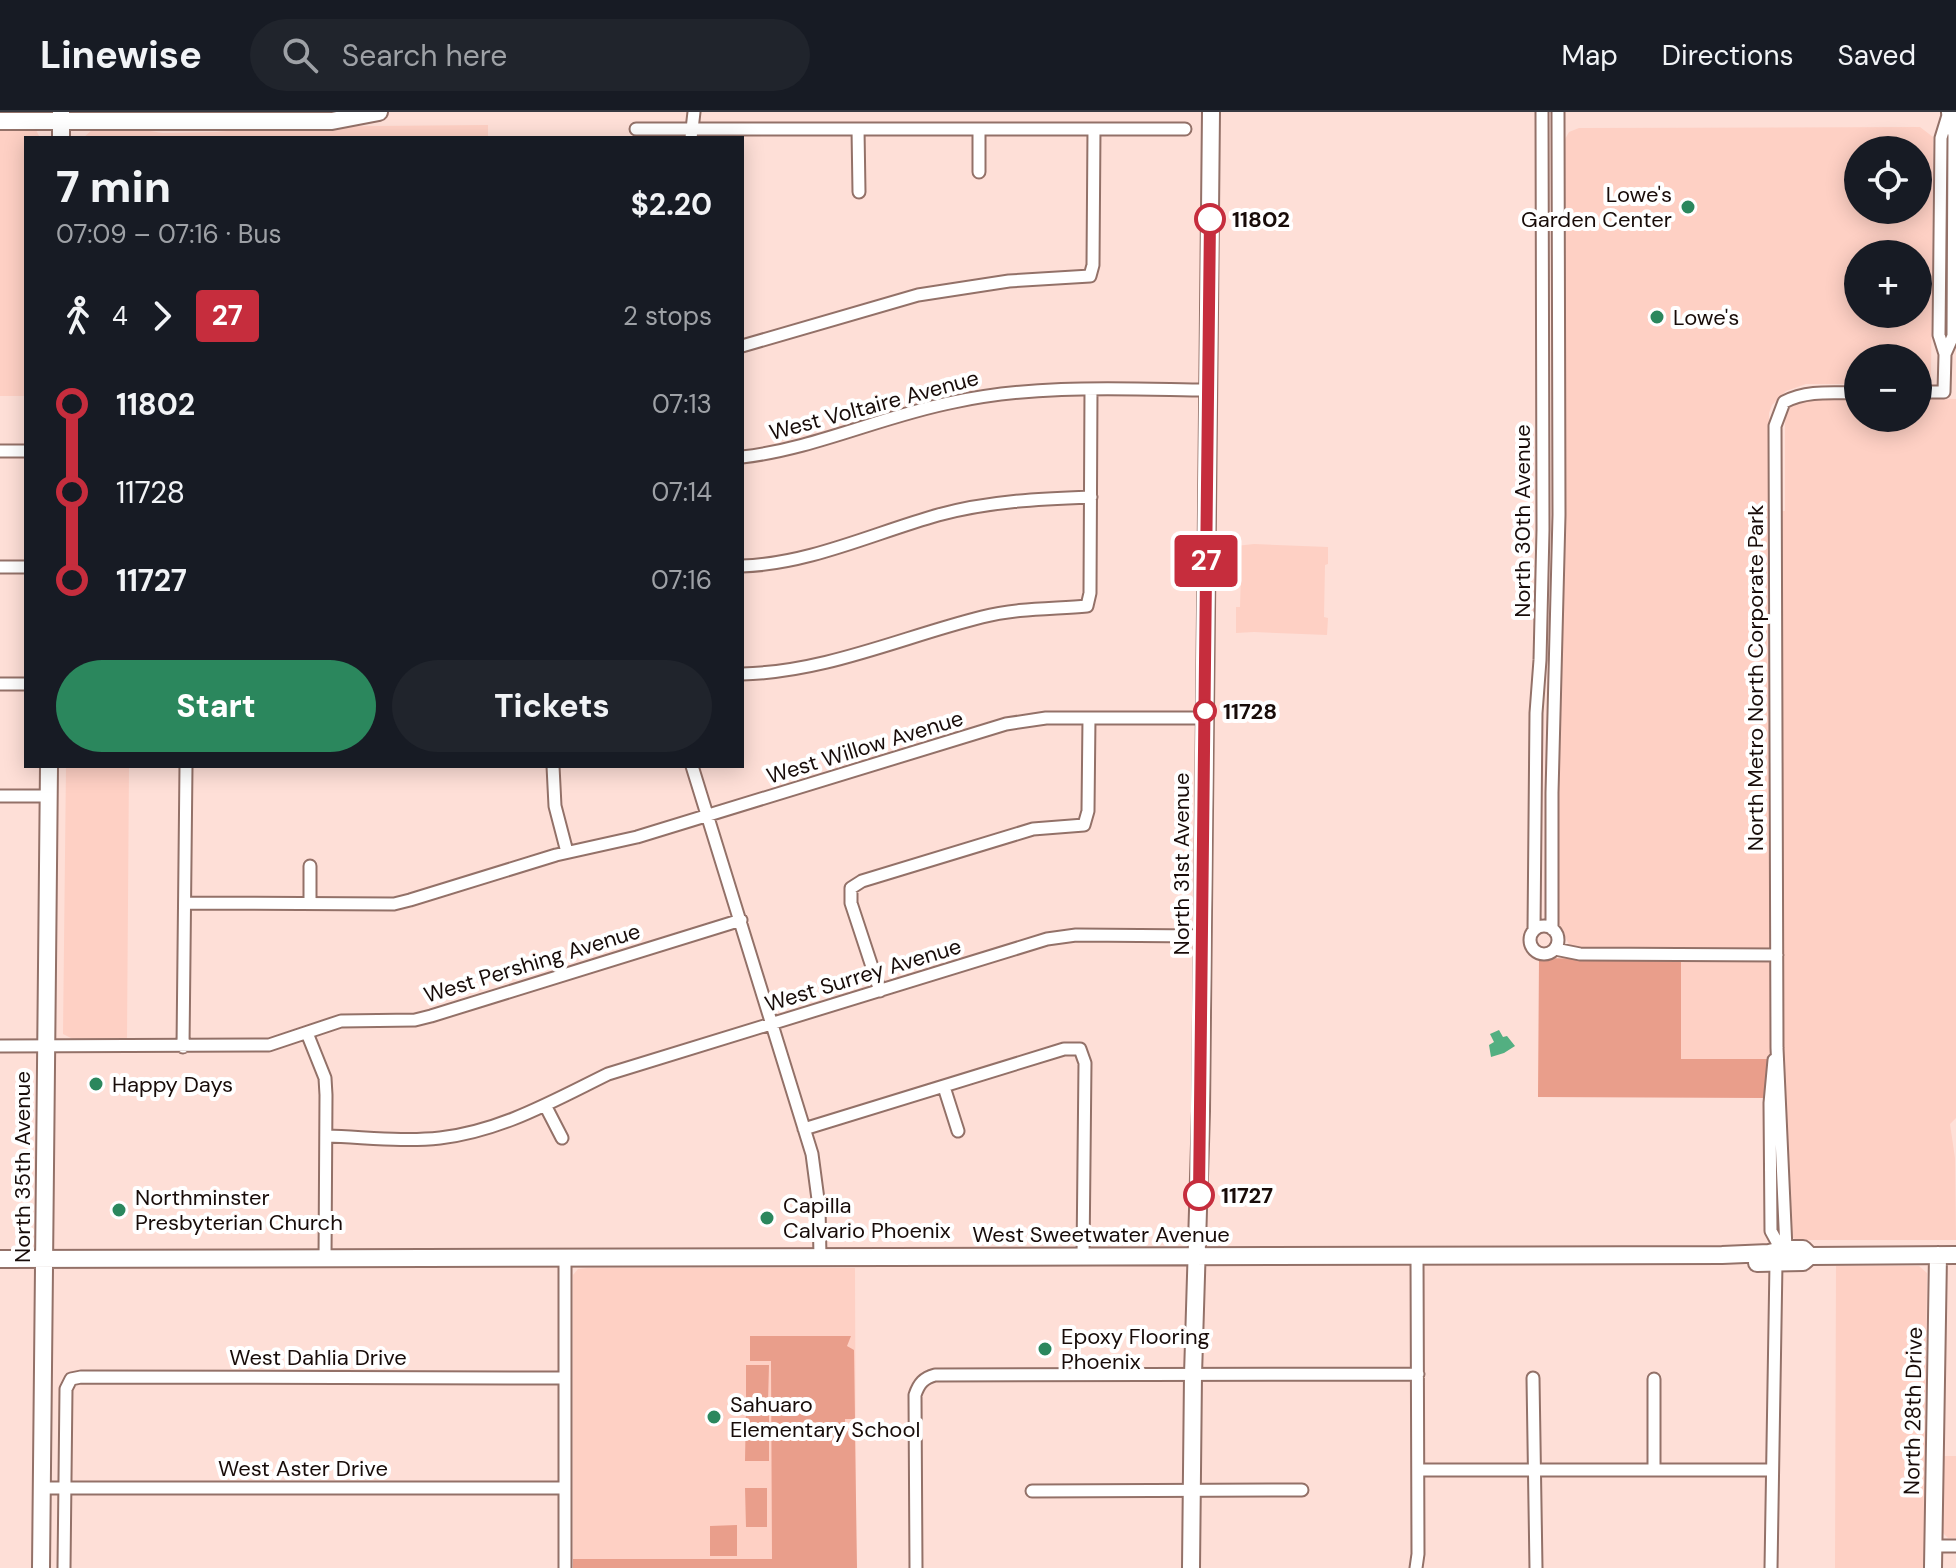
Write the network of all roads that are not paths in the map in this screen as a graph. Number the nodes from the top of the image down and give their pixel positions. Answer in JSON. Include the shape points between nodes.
{"nodes":[{"id":1,"x":379,"y":112,"type":"edge"},
{"id":2,"x":694,"y":112,"type":"edge"},
{"id":3,"x":1211,"y":112,"type":"edge"},
{"id":4,"x":1542,"y":112,"type":"edge"},
{"id":5,"x":1558,"y":112,"type":"edge"},
{"id":6,"x":1949,"y":112,"type":"edge"},
{"id":7,"x":1956,"y":115,"type":"edge"},
{"id":8,"x":61,"y":116,"type":"edge"},
{"id":9,"x":239,"y":116,"type":"edge"},
{"id":10,"x":0,"y":121,"type":"edge"},
{"id":11,"x":636,"y":129,"type":"dead end"},
{"id":12,"x":858,"y":129,"type":"junction"},
{"id":13,"x":979,"y":129,"type":"junction"},
{"id":14,"x":1094,"y":129,"type":"junction"},
{"id":15,"x":1185,"y":129,"type":"dead end"},
{"id":16,"x":691,"y":134,"type":"edge"},
{"id":17,"x":979,"y":172,"type":"dead end"},
{"id":18,"x":859,"y":192,"type":"dead end"},
{"id":19,"x":744,"y":345,"type":"edge"},
{"id":20,"x":1091,"y":389,"type":"junction"},
{"id":21,"x":1208,"y":390,"type":"junction"},
{"id":22,"x":1932,"y":392,"type":"edge"},
{"id":23,"x":1844,"y":393,"type":"edge"},
{"id":24,"x":0,"y":451,"type":"edge"},
{"id":25,"x":24,"y":451,"type":"edge"},
{"id":26,"x":744,"y":457,"type":"edge"},
{"id":27,"x":1091,"y":497,"type":"junction"},
{"id":28,"x":744,"y":566,"type":"edge"},
{"id":29,"x":0,"y":567,"type":"edge"},
{"id":30,"x":24,"y":567,"type":"edge"},
{"id":31,"x":744,"y":674,"type":"edge"},
{"id":32,"x":0,"y":684,"type":"edge"},
{"id":33,"x":24,"y":684,"type":"edge"},
{"id":34,"x":1089,"y":718,"type":"junction"},
{"id":35,"x":1205,"y":718,"type":"junction"},
{"id":36,"x":49,"y":768,"type":"edge"},
{"id":37,"x":186,"y":768,"type":"edge"},
{"id":38,"x":553,"y":768,"type":"edge"},
{"id":39,"x":693,"y":768,"type":"edge"},
{"id":40,"x":0,"y":796,"type":"edge"},
{"id":41,"x":49,"y":796,"type":"junction"},
{"id":42,"x":708,"y":816,"type":"junction"},
{"id":43,"x":567,"y":852,"type":"junction"},
{"id":44,"x":310,"y":866,"type":"dead end"},
{"id":45,"x":185,"y":903,"type":"junction"},
{"id":46,"x":310,"y":903,"type":"junction"},
{"id":47,"x":741,"y":920,"type":"junction"},
{"id":48,"x":1552,"y":929,"type":"junction"},
{"id":49,"x":1534,"y":930,"type":"junction"},
{"id":50,"x":1203,"y":936,"type":"junction"},
{"id":51,"x":1555,"y":949,"type":"junction"},
{"id":52,"x":1777,"y":955,"type":"junction"},
{"id":53,"x":880,"y":991,"type":"junction"},
{"id":54,"x":772,"y":1024,"type":"junction"},
{"id":55,"x":307,"y":1033,"type":"junction"},
{"id":56,"x":0,"y":1046,"type":"edge"},
{"id":57,"x":45,"y":1046,"type":"junction"},
{"id":58,"x":183,"y":1047,"type":"junction"},
{"id":59,"x":944,"y":1087,"type":"junction"},
{"id":60,"x":546,"y":1107,"type":"junction"},
{"id":61,"x":804,"y":1129,"type":"junction"},
{"id":62,"x":958,"y":1131,"type":"dead end"},
{"id":63,"x":327,"y":1136,"type":"junction"},
{"id":64,"x":562,"y":1138,"type":"dead end"},
{"id":65,"x":1417,"y":1254,"type":"junction"},
{"id":66,"x":1774,"y":1254,"type":"junction"},
{"id":67,"x":1938,"y":1255,"type":"junction"},
{"id":68,"x":1956,"y":1255,"type":"edge"},
{"id":69,"x":820,"y":1257,"type":"junction"},
{"id":70,"x":1083,"y":1257,"type":"junction"},
{"id":71,"x":1196,"y":1257,"type":"junction"},
{"id":72,"x":565,"y":1258,"type":"junction"},
{"id":73,"x":0,"y":1259,"type":"edge"},
{"id":74,"x":44,"y":1259,"type":"junction"},
{"id":75,"x":325,"y":1259,"type":"junction"},
{"id":76,"x":1418,"y":1374,"type":"junction"},
{"id":77,"x":1193,"y":1375,"type":"junction"},
{"id":78,"x":565,"y":1378,"type":"junction"},
{"id":79,"x":1533,"y":1378,"type":"dead end"},
{"id":80,"x":1654,"y":1379,"type":"dead end"},
{"id":81,"x":1418,"y":1470,"type":"junction"},
{"id":82,"x":1534,"y":1470,"type":"junction"},
{"id":83,"x":1654,"y":1470,"type":"junction"},
{"id":84,"x":1772,"y":1470,"type":"junction"},
{"id":85,"x":41,"y":1488,"type":"junction"},
{"id":86,"x":65,"y":1488,"type":"junction"},
{"id":87,"x":565,"y":1488,"type":"junction"},
{"id":88,"x":1302,"y":1490,"type":"dead end"},
{"id":89,"x":1032,"y":1491,"type":"dead end"},
{"id":90,"x":1192,"y":1491,"type":"junction"},
{"id":91,"x":1934,"y":1546,"type":"junction"},
{"id":92,"x":1956,"y":1546,"type":"edge"},
{"id":93,"x":41,"y":1568,"type":"edge"},
{"id":94,"x":64,"y":1568,"type":"edge"},
{"id":95,"x":565,"y":1568,"type":"edge"},
{"id":96,"x":916,"y":1568,"type":"edge"},
{"id":97,"x":1191,"y":1568,"type":"edge"},
{"id":98,"x":1416,"y":1568,"type":"edge"},
{"id":99,"x":1536,"y":1568,"type":"edge"},
{"id":100,"x":1771,"y":1568,"type":"edge"},
{"id":101,"x":1933,"y":1568,"type":"edge"}],
"edges":[{"from":1,"to":9,"type":"street","via":[[338,121]]},
{"from":2,"to":16,"type":"street"},
{"from":3,"to":21,"type":"street","name":"North 31st Avenue"},
{"from":4,"to":49,"type":"street","name":"North 30th Avenue","via":[[1543,530]]},
{"from":5,"to":48,"type":"street","name":"North 30th Avenue"},
{"from":6,"to":7,"type":"street"},
{"from":6,"to":22,"type":"street","via":[[1954,135],[1953,336],[1945,354],[1944,392]]},
{"from":8,"to":9,"type":"street"},
{"from":8,"to":10,"type":"street"},
{"from":11,"to":16,"type":"street"},
{"from":12,"to":13,"type":"street"},
{"from":12,"to":16,"type":"street"},
{"from":12,"to":18,"type":"street"},
{"from":13,"to":14,"type":"street"},
{"from":13,"to":17,"type":"street"},
{"from":14,"to":15,"type":"street"},
{"from":14,"to":19,"type":"street","via":[[1090,276],[918,295]]},
{"from":20,"to":21,"type":"street","name":"West Voltaire Avenue"},
{"from":20,"to":26,"type":"street","name":"West Voltaire Avenue","via":[[956,401]]},
{"from":20,"to":27,"type":"street"},
{"from":21,"to":35,"type":"street","name":"North 31st Avenue"},
{"from":23,"to":52,"type":"street","name":"North Metro North Corporate Park","via":[[1810,393],[1784,402],[1775,426]]},
{"from":24,"to":25,"type":"street"},
{"from":27,"to":28,"type":"street","via":[[964,509],[800,558]]},
{"from":27,"to":31,"type":"street","via":[[1087,606],[987,616],[815,666]]},
{"from":29,"to":30,"type":"street"},
{"from":32,"to":33,"type":"street"},
{"from":34,"to":35,"type":"street","name":"West Willow Avenue"},
{"from":34,"to":42,"type":"street","name":"West Willow Avenue","via":[[1006,724]]},
{"from":34,"to":53,"type":"street","via":[[1084,825],[1033,829],[851,888],[851,903]]},
{"from":35,"to":50,"type":"street","name":"North 31st Avenue"},
{"from":36,"to":41,"type":"street","name":"North 35th Avenue"},
{"from":37,"to":45,"type":"street"},
{"from":38,"to":43,"type":"street","via":[[555,806]]},
{"from":39,"to":42,"type":"street"},
{"from":40,"to":41,"type":"street"},
{"from":41,"to":57,"type":"street","name":"North 35th Avenue"},
{"from":42,"to":43,"type":"street","name":"West Willow Avenue"},
{"from":42,"to":47,"type":"street"},
{"from":43,"to":46,"type":"street","name":"West Willow Avenue","via":[[394,904]]},
{"from":44,"to":46,"type":"street"},
{"from":45,"to":46,"type":"street","name":"West Willow Avenue"},
{"from":45,"to":58,"type":"street"},
{"from":47,"to":54,"type":"street"},
{"from":47,"to":55,"type":"street","name":"West Pershing Avenue","via":[[431,1016],[341,1021]]},
{"from":48,"to":49,"type":"street"},
{"from":48,"to":51,"type":"street","name":"North 30th Avenue","via":[[1558,936]]},
{"from":49,"to":51,"type":"street","via":[[1530,941],[1535,950],[1545,954]]},
{"from":50,"to":53,"type":"street","name":"West Surrey Avenue","via":[[1062,936]]},
{"from":50,"to":71,"type":"street","name":"North 31st Avenue"},
{"from":51,"to":52,"type":"street","via":[[1580,954]]},
{"from":52,"to":66,"type":"street","name":"North Metro North Corporate Park"},
{"from":53,"to":54,"type":"street","name":"West Surrey Avenue"},
{"from":54,"to":60,"type":"street","name":"West Surrey Avenue","via":[[608,1074]]},
{"from":54,"to":61,"type":"street"},
{"from":55,"to":58,"type":"street","name":"West Pershing Avenue","via":[[269,1045]]},
{"from":55,"to":63,"type":"street","via":[[325,1078]]},
{"from":56,"to":57,"type":"street","name":"West Pershing Avenue"},
{"from":57,"to":58,"type":"street","name":"West Pershing Avenue"},
{"from":57,"to":74,"type":"street","name":"North 35th Avenue"},
{"from":59,"to":61,"type":"street"},
{"from":59,"to":62,"type":"street"},
{"from":59,"to":70,"type":"street","via":[[1064,1049],[1080,1049],[1085,1063]]},
{"from":60,"to":63,"type":"street","name":"West Surrey Avenue","via":[[440,1138]]},
{"from":60,"to":64,"type":"street"},
{"from":61,"to":69,"type":"street","via":[[815,1172]]},
{"from":63,"to":75,"type":"street"},
{"from":65,"to":66,"type":"street","name":"West Sweetwater Avenue","via":[[1722,1255],[1732,1263]]},
{"from":65,"to":71,"type":"street","name":"West Sweetwater Avenue"},
{"from":65,"to":76,"type":"street"},
{"from":66,"to":67,"type":"street","name":"West Sweetwater Avenue","via":[[1807,1259]]},
{"from":66,"to":84,"type":"street","name":"North Metro North Corporate Park"},
{"from":67,"to":68,"type":"street","name":"West Sweetwater Avenue"},
{"from":67,"to":91,"type":"street","name":"North 28th Drive"},
{"from":69,"to":70,"type":"street","name":"West Sweetwater Avenue"},
{"from":69,"to":72,"type":"street","name":"West Sweetwater Avenue"},
{"from":70,"to":71,"type":"street","name":"West Sweetwater Avenue"},
{"from":71,"to":77,"type":"street","name":"North 31st Avenue"},
{"from":72,"to":75,"type":"street","name":"West Sweetwater Avenue"},
{"from":72,"to":78,"type":"street"},
{"from":73,"to":74,"type":"street","name":"West Sweetwater Avenue"},
{"from":74,"to":75,"type":"street","name":"West Sweetwater Avenue"},
{"from":74,"to":85,"type":"street","name":"North 35th Avenue"},
{"from":76,"to":77,"type":"street"},
{"from":76,"to":81,"type":"street"},
{"from":77,"to":90,"type":"street","name":"North 31st Avenue"},
{"from":77,"to":96,"type":"street","via":[[935,1375],[921,1383],[915,1395]]},
{"from":78,"to":86,"type":"street","name":"West Dahlia Drive","via":[[71,1379],[66,1389]]},
{"from":78,"to":87,"type":"street"},
{"from":79,"to":82,"type":"street"},
{"from":80,"to":83,"type":"street"},
{"from":81,"to":82,"type":"street"},
{"from":81,"to":98,"type":"street"},
{"from":82,"to":83,"type":"street"},
{"from":82,"to":99,"type":"street"},
{"from":83,"to":84,"type":"street"},
{"from":84,"to":100,"type":"street","name":"North Metro North Corporate Park"},
{"from":85,"to":86,"type":"street","name":"West Aster Drive"},
{"from":85,"to":93,"type":"street","name":"North 35th Avenue"},
{"from":86,"to":87,"type":"street","name":"West Aster Drive"},
{"from":86,"to":94,"type":"street"},
{"from":87,"to":95,"type":"street"},
{"from":88,"to":90,"type":"street"},
{"from":89,"to":90,"type":"street"},
{"from":90,"to":97,"type":"street","name":"North 31st Avenue"},
{"from":91,"to":92,"type":"street"},
{"from":91,"to":101,"type":"street","name":"North 28th Drive"}]}
